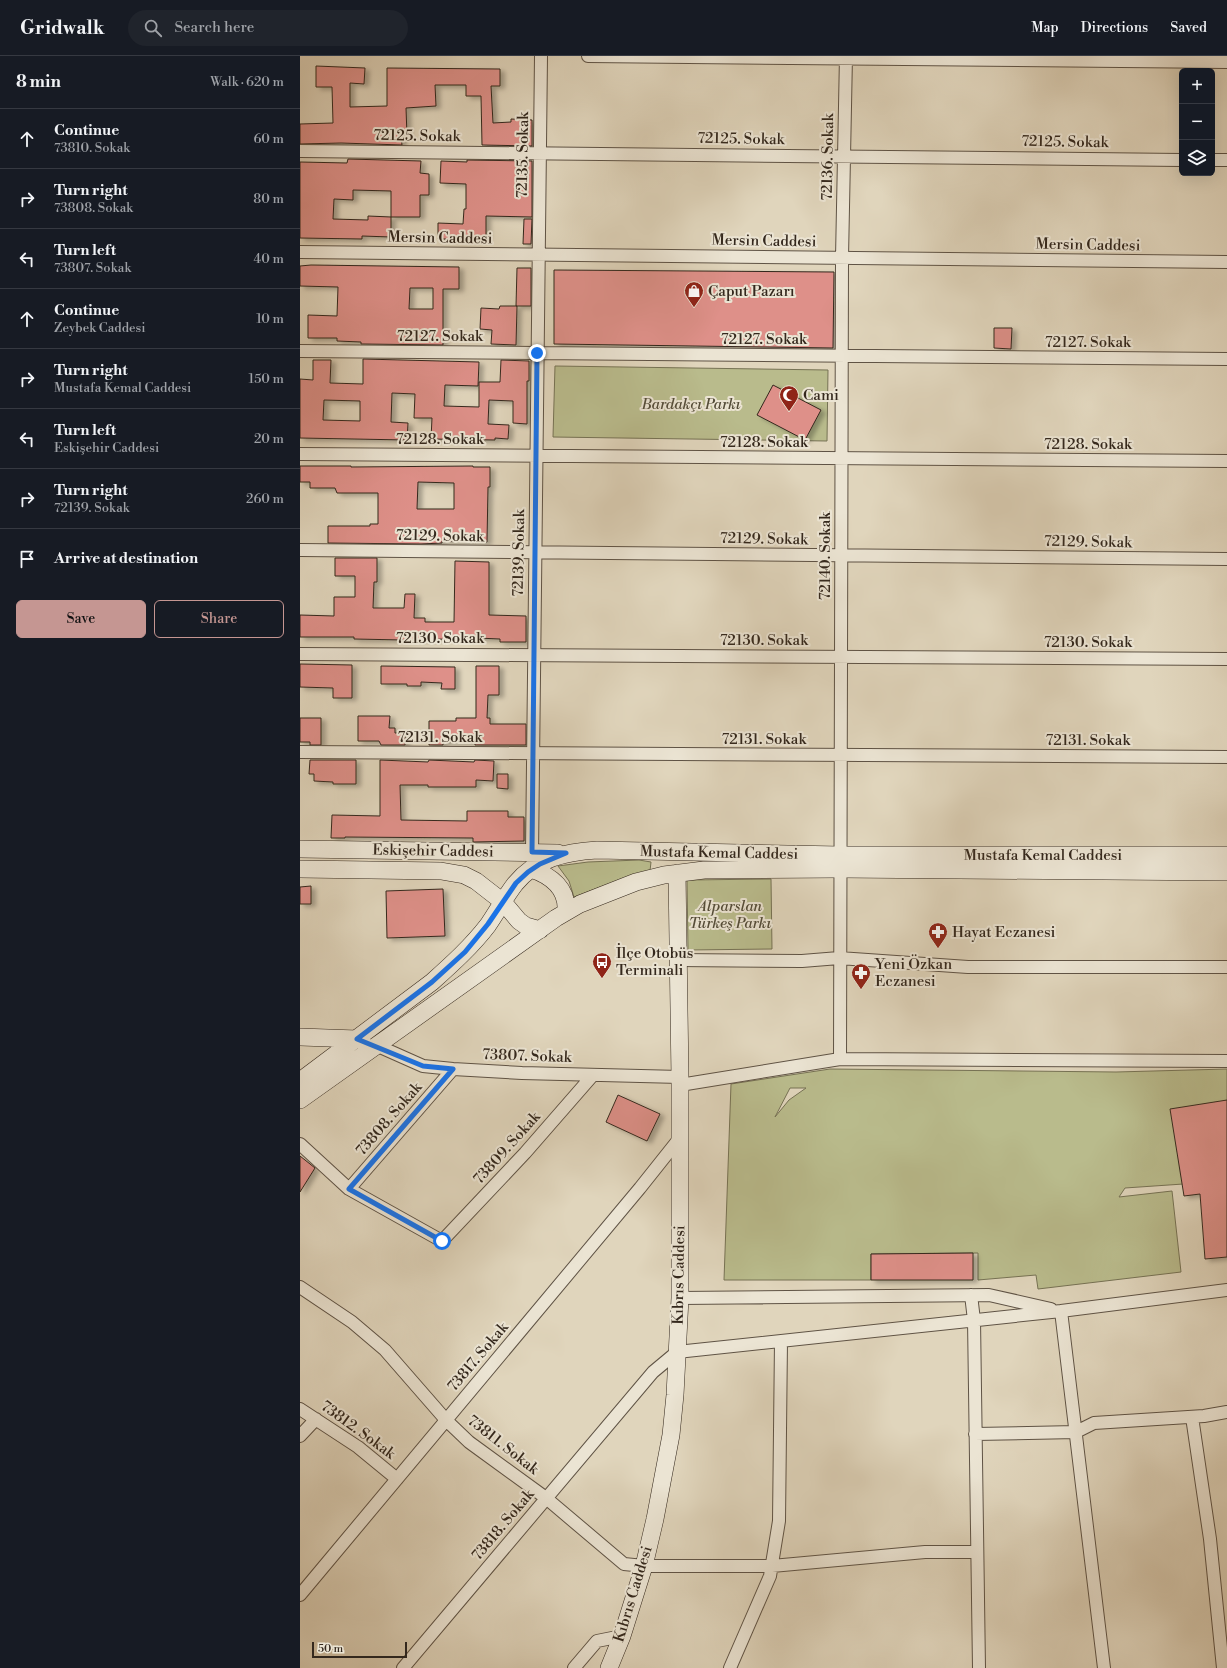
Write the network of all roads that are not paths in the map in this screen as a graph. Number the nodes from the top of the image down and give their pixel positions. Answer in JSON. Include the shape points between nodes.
{"nodes":[{"id":1,"x":541,"y":56,"type":"edge"},
{"id":2,"x":588,"y":56,"type":"edge"},
{"id":3,"x":846,"y":57,"type":"edge"},
{"id":4,"x":1227,"y":62,"type":"edge"},
{"id":5,"x":300,"y":151,"type":"edge"},
{"id":6,"x":539,"y":153,"type":"junction"},
{"id":7,"x":844,"y":156,"type":"junction"},
{"id":8,"x":1179,"y":160,"type":"edge"},
{"id":9,"x":1215,"y":160,"type":"edge"},
{"id":10,"x":1227,"y":160,"type":"edge"},
{"id":11,"x":300,"y":252,"type":"edge"},
{"id":12,"x":538,"y":255,"type":"junction"},
{"id":13,"x":842,"y":258,"type":"junction"},
{"id":14,"x":1227,"y":262,"type":"edge"},
{"id":15,"x":300,"y":351,"type":"edge"},
{"id":16,"x":537,"y":353,"type":"junction"},
{"id":17,"x":842,"y":356,"type":"junction"},
{"id":18,"x":1227,"y":359,"type":"edge"},
{"id":19,"x":300,"y":454,"type":"edge"},
{"id":20,"x":536,"y":456,"type":"junction"},
{"id":21,"x":841,"y":458,"type":"junction"},
{"id":22,"x":1227,"y":461,"type":"edge"},
{"id":23,"x":300,"y":550,"type":"edge"},
{"id":24,"x":535,"y":552,"type":"junction"},
{"id":25,"x":841,"y":556,"type":"junction"},
{"id":26,"x":1227,"y":559,"type":"edge"},
{"id":27,"x":300,"y":654,"type":"edge"},
{"id":28,"x":534,"y":655,"type":"junction"},
{"id":29,"x":840,"y":657,"type":"junction"},
{"id":30,"x":1227,"y":659,"type":"edge"},
{"id":31,"x":300,"y":752,"type":"edge"},
{"id":32,"x":533,"y":753,"type":"junction"},
{"id":33,"x":840,"y":755,"type":"junction"},
{"id":34,"x":1227,"y":757,"type":"edge"},
{"id":35,"x":300,"y":849,"type":"edge"},
{"id":36,"x":532,"y":852,"type":"junction"},
{"id":37,"x":566,"y":853,"type":"junction"},
{"id":38,"x":1227,"y":855,"type":"edge"},
{"id":39,"x":840,"y":862,"type":"junction"},
{"id":40,"x":300,"y":869,"type":"edge"},
{"id":41,"x":531,"y":869,"type":"junction"},
{"id":42,"x":1227,"y":872,"type":"edge"},
{"id":43,"x":677,"y":873,"type":"junction"},
{"id":44,"x":503,"y":902,"type":"junction"},
{"id":45,"x":566,"y":912,"type":"junction"},
{"id":46,"x":540,"y":930,"type":"junction"},
{"id":47,"x":839,"y":958,"type":"junction"},
{"id":48,"x":677,"y":960,"type":"junction"},
{"id":49,"x":1227,"y":967,"type":"edge"},
{"id":50,"x":300,"y":1037,"type":"edge"},
{"id":51,"x":357,"y":1039,"type":"junction"},
{"id":52,"x":378,"y":1046,"type":"junction"},
{"id":53,"x":840,"y":1059,"type":"junction"},
{"id":54,"x":1227,"y":1061,"type":"edge"},
{"id":55,"x":453,"y":1069,"type":"junction"},
{"id":56,"x":593,"y":1075,"type":"junction"},
{"id":57,"x":300,"y":1081,"type":"edge"},
{"id":58,"x":680,"y":1081,"type":"junction"},
{"id":59,"x":300,"y":1100,"type":"edge"},
{"id":60,"x":679,"y":1139,"type":"junction"},
{"id":61,"x":300,"y":1144,"type":"edge"},
{"id":62,"x":349,"y":1189,"type":"junction"},
{"id":63,"x":300,"y":1287,"type":"edge"},
{"id":64,"x":1227,"y":1290,"type":"edge"},
{"id":65,"x":971,"y":1295,"type":"junction"},
{"id":66,"x":680,"y":1298,"type":"junction"},
{"id":67,"x":1061,"y":1311,"type":"junction"},
{"id":68,"x":974,"y":1320,"type":"junction"},
{"id":69,"x":782,"y":1341,"type":"junction"},
{"id":70,"x":677,"y":1352,"type":"junction"},
{"id":71,"x":300,"y":1409,"type":"edge"},
{"id":72,"x":1227,"y":1412,"type":"edge"},
{"id":73,"x":1192,"y":1417,"type":"junction"},
{"id":74,"x":316,"y":1419,"type":"junction"},
{"id":75,"x":446,"y":1420,"type":"junction"},
{"id":76,"x":1076,"y":1432,"type":"junction"},
{"id":77,"x":975,"y":1434,"type":"junction"},
{"id":78,"x":300,"y":1436,"type":"edge"},
{"id":79,"x":397,"y":1479,"type":"junction"},
{"id":80,"x":546,"y":1498,"type":"junction"},
{"id":81,"x":977,"y":1552,"type":"junction"},
{"id":82,"x":644,"y":1566,"type":"junction"},
{"id":83,"x":772,"y":1566,"type":"junction"},
{"id":84,"x":300,"y":1595,"type":"edge"},
{"id":85,"x":1222,"y":1605,"type":"edge"},
{"id":86,"x":622,"y":1636,"type":"junction"},
{"id":87,"x":403,"y":1668,"type":"edge"},
{"id":88,"x":574,"y":1668,"type":"edge"},
{"id":89,"x":609,"y":1668,"type":"edge"},
{"id":90,"x":730,"y":1668,"type":"edge"},
{"id":91,"x":979,"y":1668,"type":"edge"},
{"id":92,"x":1104,"y":1668,"type":"edge"},
{"id":93,"x":1223,"y":1668,"type":"edge"}],
"edges":[{"from":1,"to":6,"type":"street","name":"72135. Sokak"},
{"from":2,"to":3,"type":"street"},
{"from":3,"to":4,"type":"street"},
{"from":3,"to":7,"type":"street","name":"72136. Sokak"},
{"from":5,"to":6,"type":"street","name":"72125. Sokak"},
{"from":6,"to":7,"type":"street","name":"72125. Sokak"},
{"from":6,"to":12,"type":"street","name":"72135. Sokak"},
{"from":7,"to":8,"type":"street","name":"72125. Sokak"},
{"from":7,"to":13,"type":"street","name":"72136. Sokak"},
{"from":9,"to":10,"type":"street"},
{"from":11,"to":12,"type":"street","name":"Mersin Caddesi"},
{"from":12,"to":13,"type":"street","name":"Mersin Caddesi"},
{"from":12,"to":16,"type":"street","name":"72139. Sokak"},
{"from":13,"to":14,"type":"street","name":"Mersin Caddesi"},
{"from":13,"to":17,"type":"street","name":"72140. Sokak"},
{"from":15,"to":16,"type":"street","name":"72127. Sokak"},
{"from":16,"to":17,"type":"street","name":"72127. Sokak"},
{"from":16,"to":20,"type":"street","name":"72139. Sokak"},
{"from":17,"to":18,"type":"street","name":"72127. Sokak"},
{"from":17,"to":21,"type":"street","name":"72140. Sokak"},
{"from":19,"to":20,"type":"street","name":"72128. Sokak"},
{"from":20,"to":21,"type":"street","name":"72128. Sokak"},
{"from":20,"to":24,"type":"street","name":"72139. Sokak"},
{"from":21,"to":22,"type":"street","name":"72128. Sokak"},
{"from":21,"to":25,"type":"street","name":"72140. Sokak"},
{"from":23,"to":24,"type":"street","name":"72129. Sokak"},
{"from":24,"to":25,"type":"street","name":"72129. Sokak"},
{"from":24,"to":28,"type":"street","name":"72139. Sokak"},
{"from":25,"to":26,"type":"street","name":"72129. Sokak"},
{"from":25,"to":29,"type":"street","name":"72140. Sokak"},
{"from":27,"to":28,"type":"street","name":"72130. Sokak"},
{"from":28,"to":29,"type":"street","name":"72130. Sokak"},
{"from":28,"to":32,"type":"street","name":"72139. Sokak"},
{"from":29,"to":30,"type":"street","name":"72130. Sokak"},
{"from":29,"to":33,"type":"street","name":"72140. Sokak"},
{"from":31,"to":32,"type":"street","name":"72131. Sokak"},
{"from":32,"to":33,"type":"street","name":"72131. Sokak"},
{"from":32,"to":36,"type":"street","name":"72139. Sokak"},
{"from":33,"to":34,"type":"street","name":"72131. Sokak"},
{"from":33,"to":39,"type":"street","name":"72140. Sokak"},
{"from":35,"to":36,"type":"main road","name":"Eskişehir Caddesi"},
{"from":36,"to":37,"type":"main road","name":"Eskişehir Caddesi"},
{"from":37,"to":39,"type":"main road","name":"Mustafa Kemal Caddesi","via":[[597,850]]},
{"from":37,"to":41,"type":"main road","name":"Mustafa Kemal Caddesi"},
{"from":38,"to":39,"type":"main road","name":"Mustafa Kemal Caddesi"},
{"from":39,"to":42,"type":"main road","name":"Mustafa Kemal Caddesi"},
{"from":39,"to":43,"type":"main road","name":"Mustafa Kemal Caddesi"},
{"from":39,"to":47,"type":"street","name":"72140. Sokak"},
{"from":40,"to":44,"type":"main road","name":"Eskişehir Caddesi","via":[[452,872],[476,881]]},
{"from":41,"to":44,"type":"main road","name":"Mustafa Kemal Caddesi","via":[[516,883]]},
{"from":41,"to":45,"type":"main road","via":[[546,875],[559,886],[567,905]]},
{"from":43,"to":45,"type":"main road","name":"Mustafa Kemal Caddesi","via":[[636,882]]},
{"from":43,"to":48,"type":"main road","name":"Kıbrıs Caddesi"},
{"from":44,"to":46,"type":"main road","via":[[519,921]]},
{"from":44,"to":51,"type":"main road","name":"Mustafa Kemal Caddesi","via":[[476,939],[452,964]]},
{"from":45,"to":46,"type":"main road","name":"Mustafa Kemal Caddesi"},
{"from":46,"to":52,"type":"main road","name":"Mustafa Kemal Caddesi"},
{"from":47,"to":48,"type":"street","via":[[802,961]]},
{"from":47,"to":49,"type":"street","via":[[968,967]]},
{"from":47,"to":53,"type":"street","name":"72140. Sokak"},
{"from":48,"to":58,"type":"main road","name":"Kıbrıs Caddesi"},
{"from":50,"to":51,"type":"main road"},
{"from":51,"to":52,"type":"main road"},
{"from":51,"to":57,"type":"main road","name":"Mustafa Kemal Caddesi"},
{"from":52,"to":55,"type":"street","name":"73807. Sokak","via":[[423,1066]]},
{"from":52,"to":59,"type":"main road","name":"Mustafa Kemal Caddesi"},
{"from":53,"to":54,"type":"street","name":"73807. Sokak"},
{"from":53,"to":58,"type":"street","name":"73807. Sokak"},
{"from":55,"to":56,"type":"street","name":"73807. Sokak"},
{"from":55,"to":62,"type":"street","name":"73808. Sokak"},
{"from":56,"to":58,"type":"street","name":"73807. Sokak"},
{"from":56,"to":62,"type":"street","name":"73809. Sokak","via":[[525,1153],[442,1241]]},
{"from":58,"to":60,"type":"main road","name":"Kıbrıs Caddesi"},
{"from":60,"to":66,"type":"main road","name":"Kıbrıs Caddesi"},
{"from":60,"to":75,"type":"street","name":"73817. Sokak"},
{"from":61,"to":62,"type":"street"},
{"from":63,"to":75,"type":"street","name":"73811. Sokak","via":[[352,1322],[386,1350]]},
{"from":64,"to":67,"type":"street"},
{"from":65,"to":66,"type":"street"},
{"from":65,"to":67,"type":"street","via":[[990,1295]]},
{"from":65,"to":68,"type":"street"},
{"from":66,"to":70,"type":"main road","name":"Kıbrıs Caddesi"},
{"from":67,"to":68,"type":"street"},
{"from":67,"to":76,"type":"street"},
{"from":68,"to":69,"type":"street"},
{"from":68,"to":77,"type":"street"},
{"from":69,"to":70,"type":"street"},
{"from":69,"to":83,"type":"street","via":[[779,1521]]},
{"from":70,"to":80,"type":"street","name":"73818. Sokak","via":[[653,1372]]},
{"from":70,"to":82,"type":"main road","name":"Kıbrıs Caddesi","via":[[671,1435]]},
{"from":71,"to":74,"type":"street","name":"73812. Sokak"},
{"from":72,"to":73,"type":"street"},
{"from":73,"to":76,"type":"street","via":[[1094,1423]]},
{"from":73,"to":85,"type":"street"},
{"from":74,"to":78,"type":"street"},
{"from":74,"to":79,"type":"street","name":"73812. Sokak","via":[[358,1446]]},
{"from":75,"to":79,"type":"street","name":"73817. Sokak"},
{"from":75,"to":80,"type":"street","name":"73811. Sokak","via":[[469,1442]]},
{"from":76,"to":77,"type":"street"},
{"from":76,"to":92,"type":"street"},
{"from":77,"to":81,"type":"street"},
{"from":79,"to":84,"type":"street","name":"73817. Sokak"},
{"from":80,"to":82,"type":"street","name":"73811. Sokak","via":[[624,1564]]},
{"from":80,"to":87,"type":"street","name":"73818. Sokak"},
{"from":81,"to":83,"type":"street","name":"73811. Sokak","via":[[925,1552]]},
{"from":81,"to":91,"type":"street"},
{"from":82,"to":83,"type":"street","name":"73811. Sokak"},
{"from":82,"to":86,"type":"main road","name":"Kıbrıs Caddesi"},
{"from":83,"to":90,"type":"street"},
{"from":85,"to":93,"type":"street"},
{"from":86,"to":88,"type":"street","via":[[597,1641]]},
{"from":86,"to":89,"type":"main road","name":"Kıbrıs Caddesi"}]}
